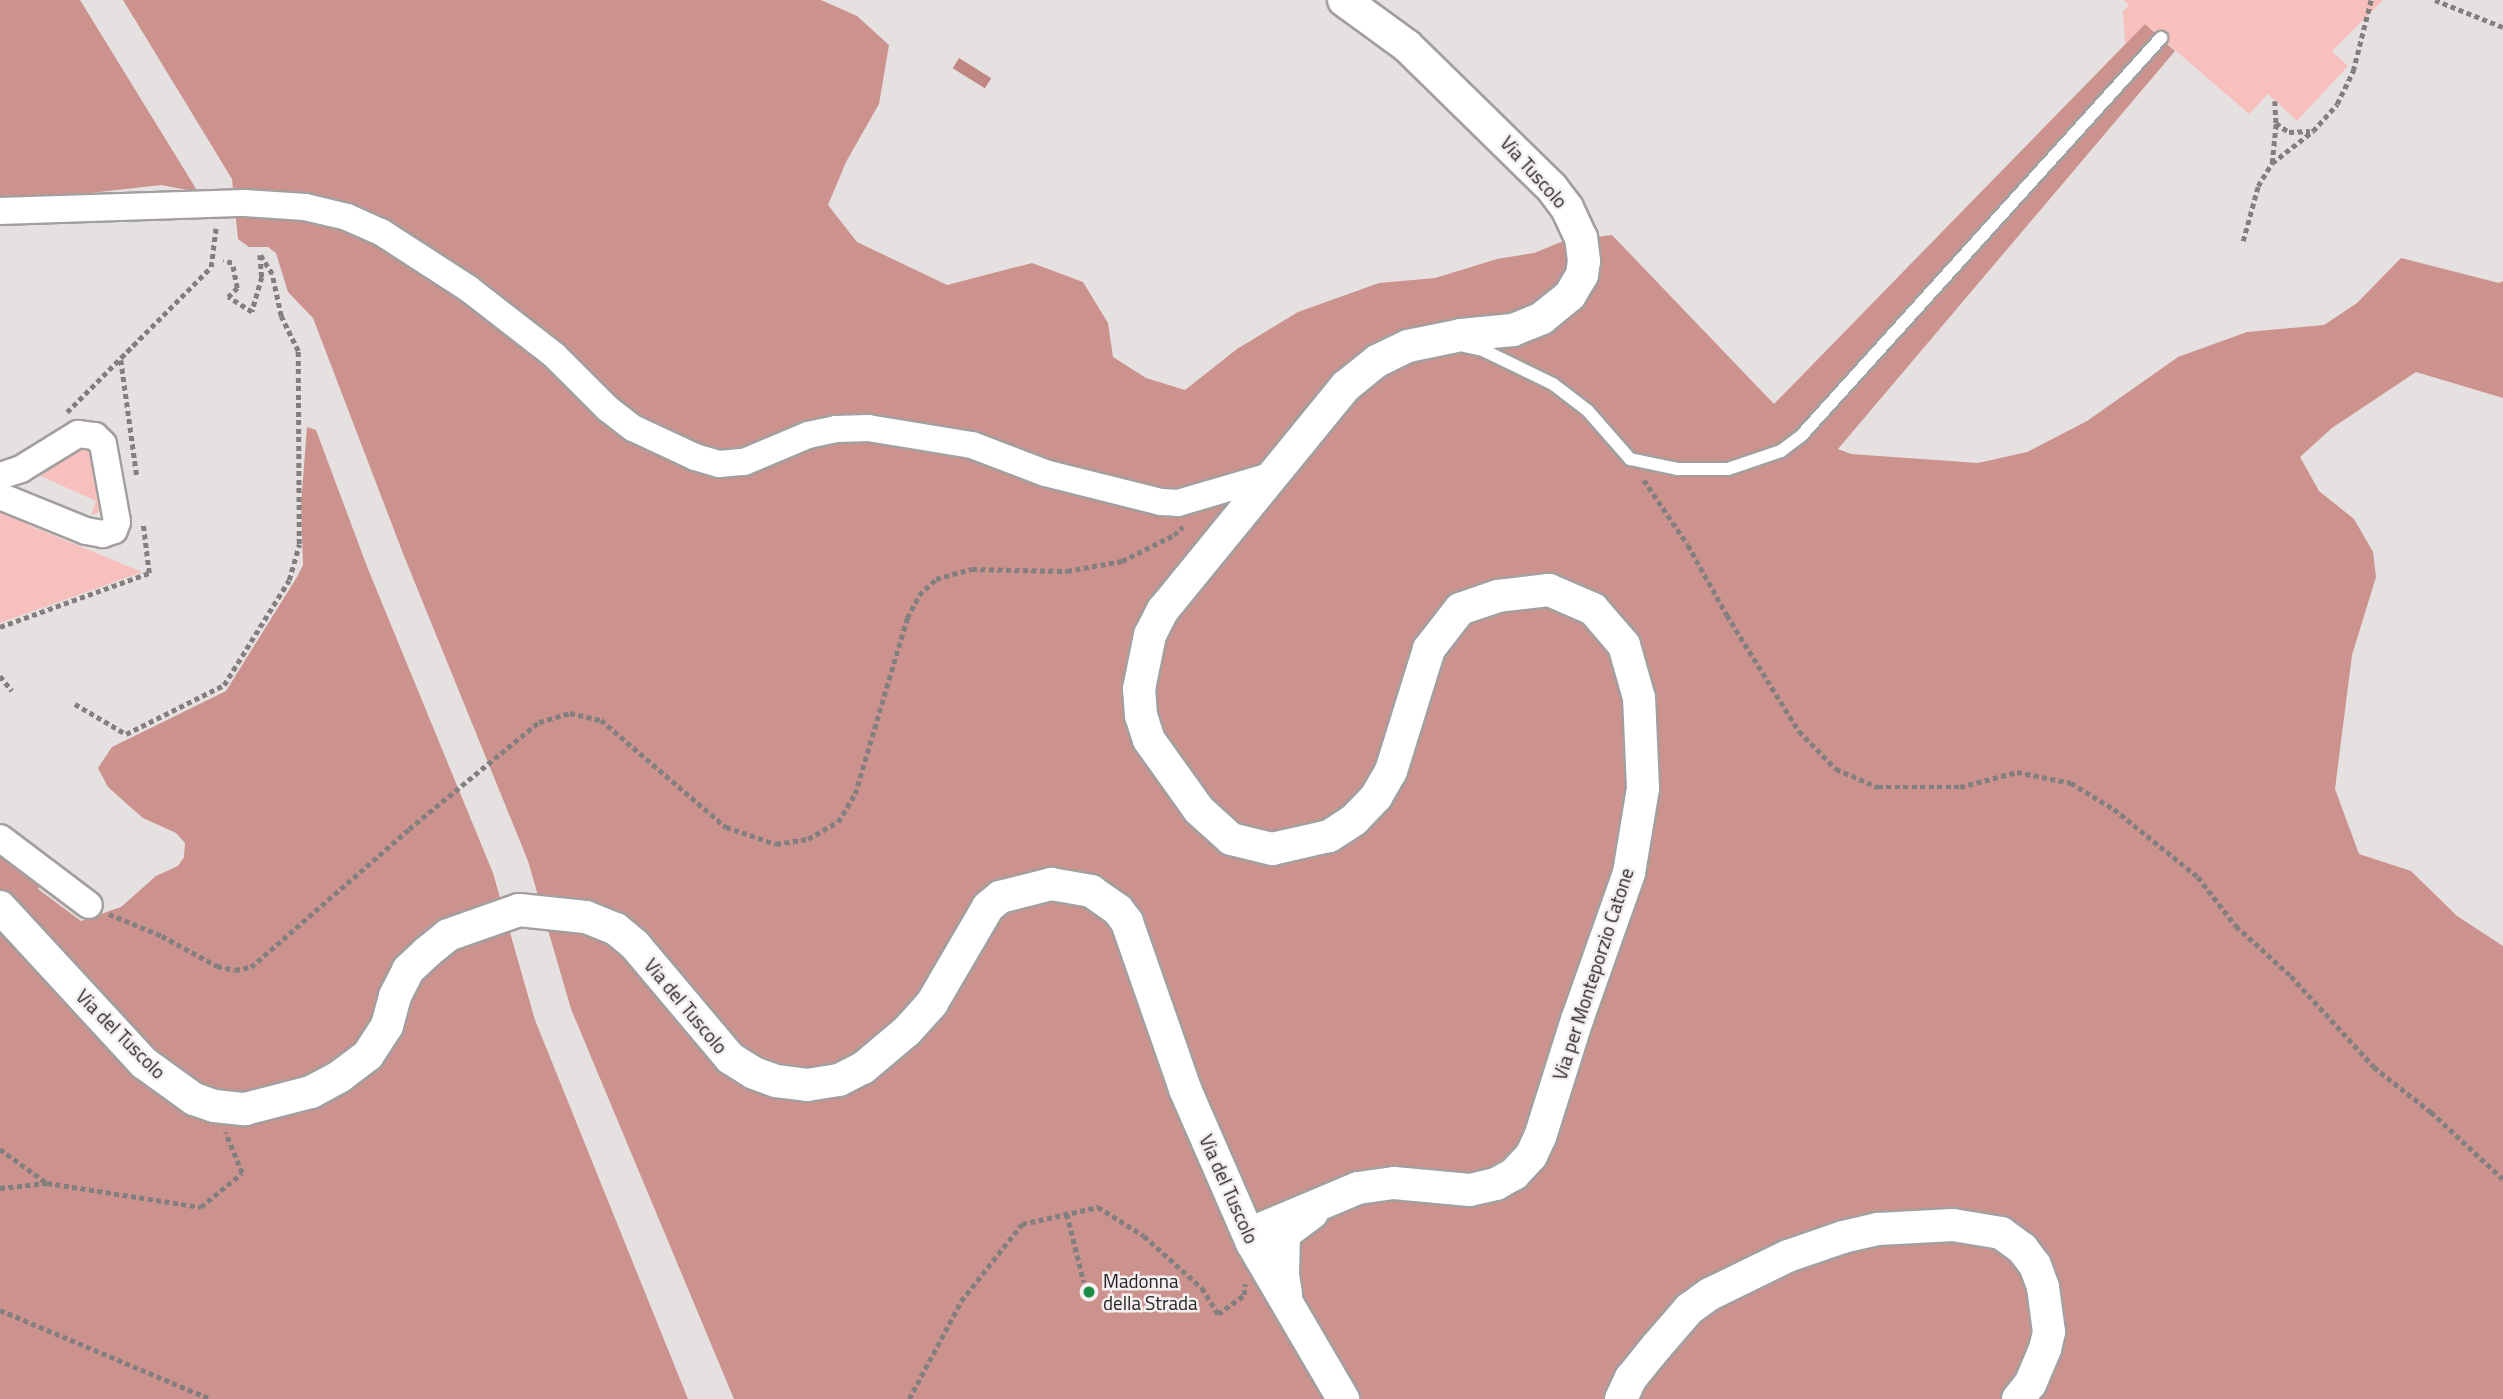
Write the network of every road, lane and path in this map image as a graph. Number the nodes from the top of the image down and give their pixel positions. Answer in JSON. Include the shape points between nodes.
{"nodes":[{"id":1,"x":1343,"y":0,"type":"edge"},
{"id":2,"x":2371,"y":0,"type":"edge"},
{"id":3,"x":2435,"y":0,"type":"edge"},
{"id":4,"x":2503,"y":27,"type":"edge"},
{"id":5,"x":2161,"y":38,"type":"dead end"},
{"id":6,"x":2275,"y":101,"type":"dead end"},
{"id":7,"x":2276,"y":122,"type":"junction"},
{"id":8,"x":2313,"y":131,"type":"junction"},
{"id":9,"x":2272,"y":163,"type":"junction"},
{"id":10,"x":217,"y":203,"type":"junction"},
{"id":11,"x":0,"y":211,"type":"edge"},
{"id":12,"x":2243,"y":241,"type":"dead end"},
{"id":13,"x":223,"y":261,"type":"dead end"},
{"id":14,"x":1408,"y":346,"type":"junction"},
{"id":15,"x":121,"y":360,"type":"junction"},
{"id":16,"x":65,"y":414,"type":"dead end"},
{"id":17,"x":1630,"y":459,"type":"junction"},
{"id":18,"x":0,"y":476,"type":"edge"},
{"id":19,"x":1270,"y":476,"type":"junction"},
{"id":20,"x":137,"y":480,"type":"dead end"},
{"id":21,"x":0,"y":496,"type":"edge"},
{"id":22,"x":142,"y":520,"type":"dead end"},
{"id":23,"x":1184,"y":526,"type":"dead end"},
{"id":24,"x":0,"y":627,"type":"edge"},
{"id":25,"x":0,"y":676,"type":"edge"},
{"id":26,"x":12,"y":691,"type":"dead end"},
{"id":27,"x":75,"y":704,"type":"dead end"},
{"id":28,"x":0,"y":838,"type":"edge"},
{"id":29,"x":89,"y":905,"type":"joint"},
{"id":30,"x":0,"y":907,"type":"edge"},
{"id":31,"x":214,"y":1106,"type":"junction"},
{"id":32,"x":0,"y":1149,"type":"edge"},
{"id":33,"x":2503,"y":1179,"type":"edge"},
{"id":34,"x":47,"y":1183,"type":"junction"},
{"id":35,"x":0,"y":1188,"type":"edge"},
{"id":36,"x":1330,"y":1200,"type":"junction"},
{"id":37,"x":1235,"y":1204,"type":"junction"},
{"id":38,"x":1067,"y":1214,"type":"junction"},
{"id":39,"x":1256,"y":1250,"type":"junction"},
{"id":40,"x":1084,"y":1282,"type":"dead end"},
{"id":41,"x":1289,"y":1306,"type":"junction"},
{"id":42,"x":0,"y":1310,"type":"edge"},
{"id":43,"x":211,"y":1399,"type":"edge"},
{"id":44,"x":909,"y":1399,"type":"edge"},
{"id":45,"x":1343,"y":1399,"type":"edge"},
{"id":46,"x":1621,"y":1399,"type":"edge"},
{"id":47,"x":2018,"y":1399,"type":"edge"}],
"edges":[{"from":1,"to":14,"type":"street","name":"Via Tuscolo","via":[[1407,46],[1521,154],[1567,208],[1583,248],[1577,285],[1542,318],[1513,330]]},
{"from":2,"to":8,"type":"path","via":[[2353,71],[2337,104]]},
{"from":3,"to":4,"type":"path"},
{"from":5,"to":17,"type":"lane","via":[[1801,436],[1781,451],[1728,469],[1677,469]]},
{"from":6,"to":7,"type":"path"},
{"from":7,"to":8,"type":"path","via":[[2289,132]]},
{"from":7,"to":9,"type":"path"},
{"from":8,"to":9,"type":"path"},
{"from":9,"to":12,"type":"path","via":[[2258,187]]},
{"from":10,"to":11,"type":"street"},
{"from":10,"to":15,"type":"path","via":[[211,267]]},
{"from":10,"to":19,"type":"street","via":[[319,209],[381,232],[500,311],[634,428],[719,464],[744,462],[808,435],[868,428],[972,445],[1045,473],[1161,502],[1178,503]]},
{"from":13,"to":27,"type":"path","via":[[232,263],[237,288],[228,297],[252,312],[262,277],[260,255],[272,274],[281,316],[298,351],[299,544],[289,580],[223,685],[126,734]]},
{"from":14,"to":17,"type":"lane","via":[[1452,343],[1483,350],[1553,384],[1588,411]]},
{"from":14,"to":19,"type":"street","name":"Via Tuscolo","via":[[1360,372]]},
{"from":15,"to":16,"type":"path"},
{"from":15,"to":20,"type":"path"},
{"from":17,"to":33,"type":"path","via":[[1688,545],[1798,731],[1836,769],[1878,787],[1960,788],[2017,772],[2071,783],[2114,809],[2198,877],[2236,926],[2291,976],[2374,1067]]},
{"from":18,"to":21,"type":"street","via":[[21,469],[78,434],[95,436],[103,444],[117,522],[114,530],[103,534],[86,531]]},
{"from":19,"to":36,"type":"street","name":"Via per Monteporzio Catone","via":[[1163,610],[1150,635],[1139,689],[1141,716],[1164,766],[1199,810],[1231,839],[1272,849],[1329,836],[1354,820],[1376,797],[1391,771],[1429,649],[1460,609],[1499,596],[1549,590],[1593,609],[1624,645],[1639,698],[1643,788],[1629,873],[1531,1156],[1496,1185],[1470,1190],[1394,1183],[1358,1188]]},
{"from":22,"to":24,"type":"path","via":[[149,573]]},
{"from":23,"to":29,"type":"path","via":[[1122,561],[1067,571],[972,569],[936,579],[919,595],[907,618],[855,794],[838,822],[808,839],[776,844],[726,827],[600,720],[570,713],[539,722],[251,967],[217,966]]},
{"from":25,"to":26,"type":"path"},
{"from":28,"to":29,"type":"street"},
{"from":30,"to":31,"type":"street","name":"Via del Tuscolo","via":[[144,1063],[184,1093]]},
{"from":31,"to":34,"type":"path","via":[[242,1172],[201,1207]]},
{"from":31,"to":37,"type":"street","name":"Via del Tuscolo","via":[[245,1109],[275,1103],[339,1077],[368,1055],[387,1026],[408,970],[426,953],[448,935],[519,910],[586,917],[616,929],[635,945],[730,1058],[754,1073],[807,1085],[839,1080],[883,1054],[932,1003],[994,902],[1032,887],[1072,886],[1104,899],[1130,928],[1185,1089]]},
{"from":32,"to":34,"type":"path"},
{"from":34,"to":35,"type":"path"},
{"from":36,"to":37,"type":"street","via":[[1282,1211]]},
{"from":36,"to":39,"type":"street","via":[[1263,1228]]},
{"from":36,"to":41,"type":"street","via":[[1284,1234],[1283,1274]]},
{"from":37,"to":39,"type":"street","name":"Via del Tuscolo"},
{"from":38,"to":39,"type":"path","via":[[1098,1207],[1144,1236],[1202,1288],[1218,1314],[1244,1295]]},
{"from":38,"to":40,"type":"path"},
{"from":38,"to":44,"type":"path","via":[[1023,1224],[961,1301]]},
{"from":39,"to":41,"type":"street","name":"Via del Tuscolo"},
{"from":41,"to":45,"type":"street","name":"Via del Tuscolo"},
{"from":42,"to":43,"type":"path"},
{"from":46,"to":47,"type":"street","via":[[1657,1346],[1689,1309],[1710,1294],[1788,1256],[1843,1237],[1878,1229],[1953,1225],[2001,1233],[2035,1265],[2049,1332],[2030,1384]]}]}
